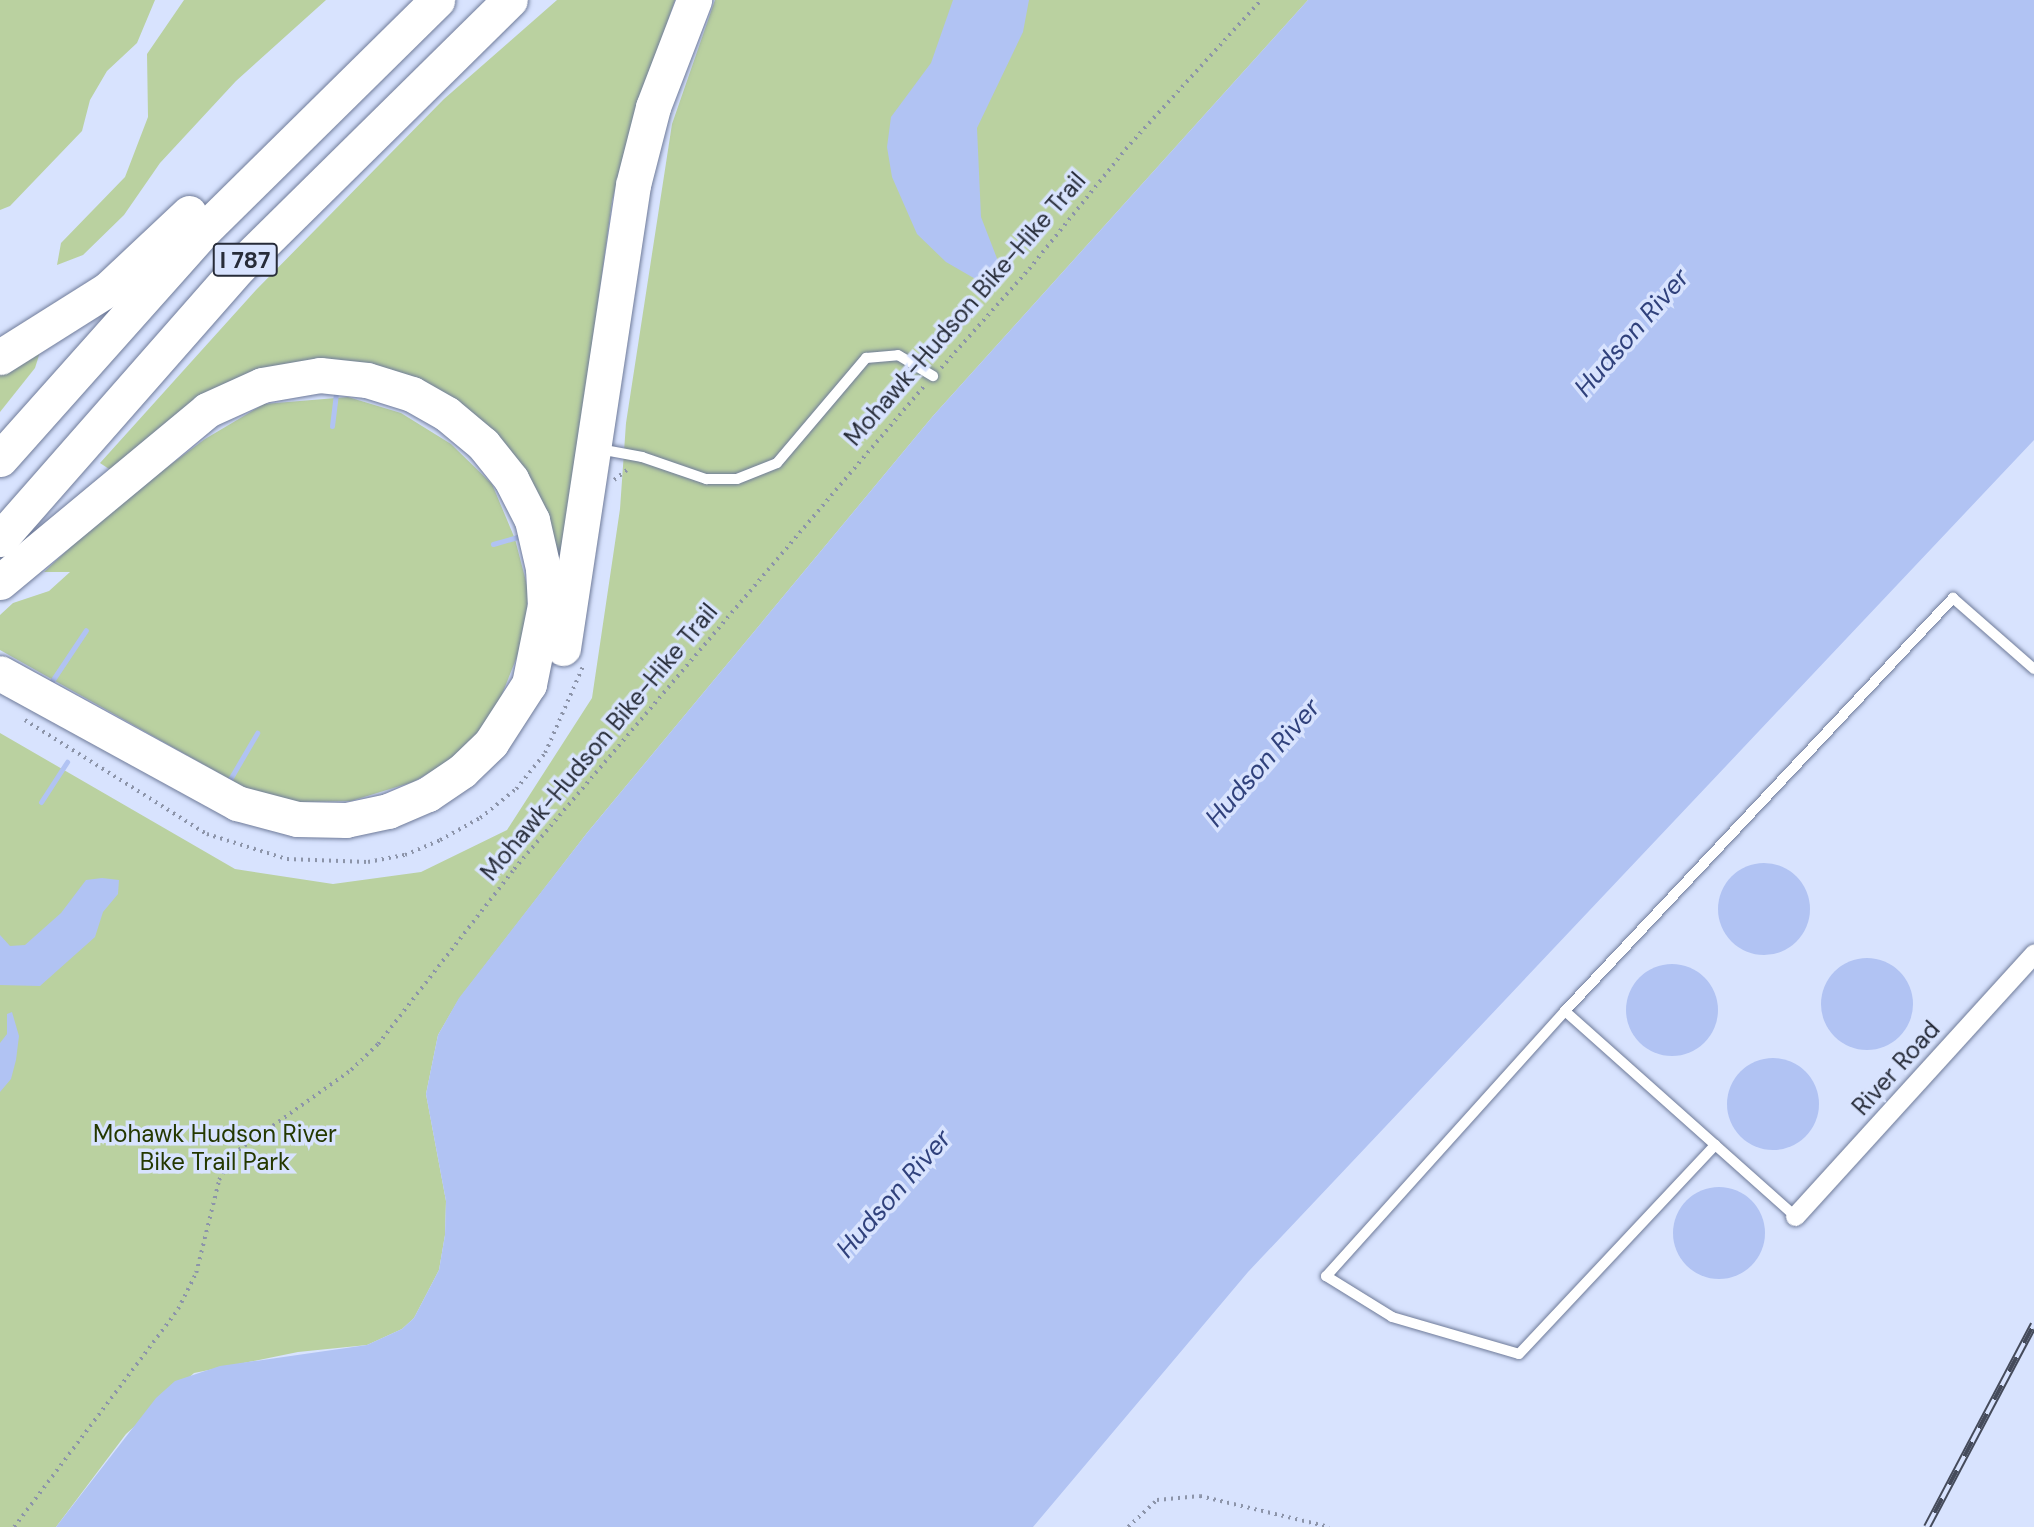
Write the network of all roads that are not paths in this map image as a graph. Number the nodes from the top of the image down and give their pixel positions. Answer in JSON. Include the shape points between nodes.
{"nodes":[{"id":1,"x":416,"y":0,"type":"edge"},
{"id":2,"x":437,"y":0,"type":"edge"},
{"id":3,"x":510,"y":0,"type":"edge"},
{"id":4,"x":694,"y":0,"type":"edge"},
{"id":5,"x":0,"y":357,"type":"edge"},
{"id":6,"x":933,"y":376,"type":"road end"},
{"id":7,"x":592,"y":448,"type":"junction"},
{"id":8,"x":0,"y":459,"type":"edge"},
{"id":9,"x":0,"y":539,"type":"edge"},
{"id":10,"x":0,"y":582,"type":"edge"},
{"id":11,"x":2034,"y":669,"type":"edge"},
{"id":12,"x":0,"y":673,"type":"edge"},
{"id":13,"x":8,"y":705,"type":"edge"},
{"id":14,"x":2034,"y":953,"type":"edge"},
{"id":15,"x":1565,"y":1011,"type":"junction"},
{"id":16,"x":1715,"y":1144,"type":"junction"},
{"id":17,"x":1795,"y":1216,"type":"joint"}],
"edges":[{"from":1,"to":5,"type":"highway","via":[[348,52],[136,265],[81,309]]},
{"from":2,"to":8,"type":"highway","number":"I 787","via":[[202,231]]},
{"from":3,"to":9,"type":"highway","number":"I 787","via":[[240,266]]},
{"from":4,"to":7,"type":"highway","via":[[653,107],[633,185]]},
{"from":6,"to":7,"type":"lane","via":[[898,355],[866,358],[777,463],[737,479],[706,478],[642,457]]},
{"from":7,"to":13,"type":"highway","via":[[565,637],[544,705],[521,744],[489,779],[463,800],[408,828],[345,842],[261,834],[206,811]]},
{"from":10,"to":12,"type":"highway","via":[[207,411],[269,383],[337,376],[382,383],[424,400],[466,428],[492,453],[532,520],[541,555],[545,605],[529,684],[486,749],[462,772],[421,797],[388,811],[346,820],[297,819],[237,803]]},
{"from":11,"to":15,"type":"lane","via":[[1953,598]]},
{"from":14,"to":17,"type":"street","name":"River Road"},
{"from":15,"to":16,"type":"lane"},
{"from":15,"to":16,"type":"lane","via":[[1326,1276],[1392,1317],[1519,1354]]},
{"from":16,"to":17,"type":"lane"}]}
